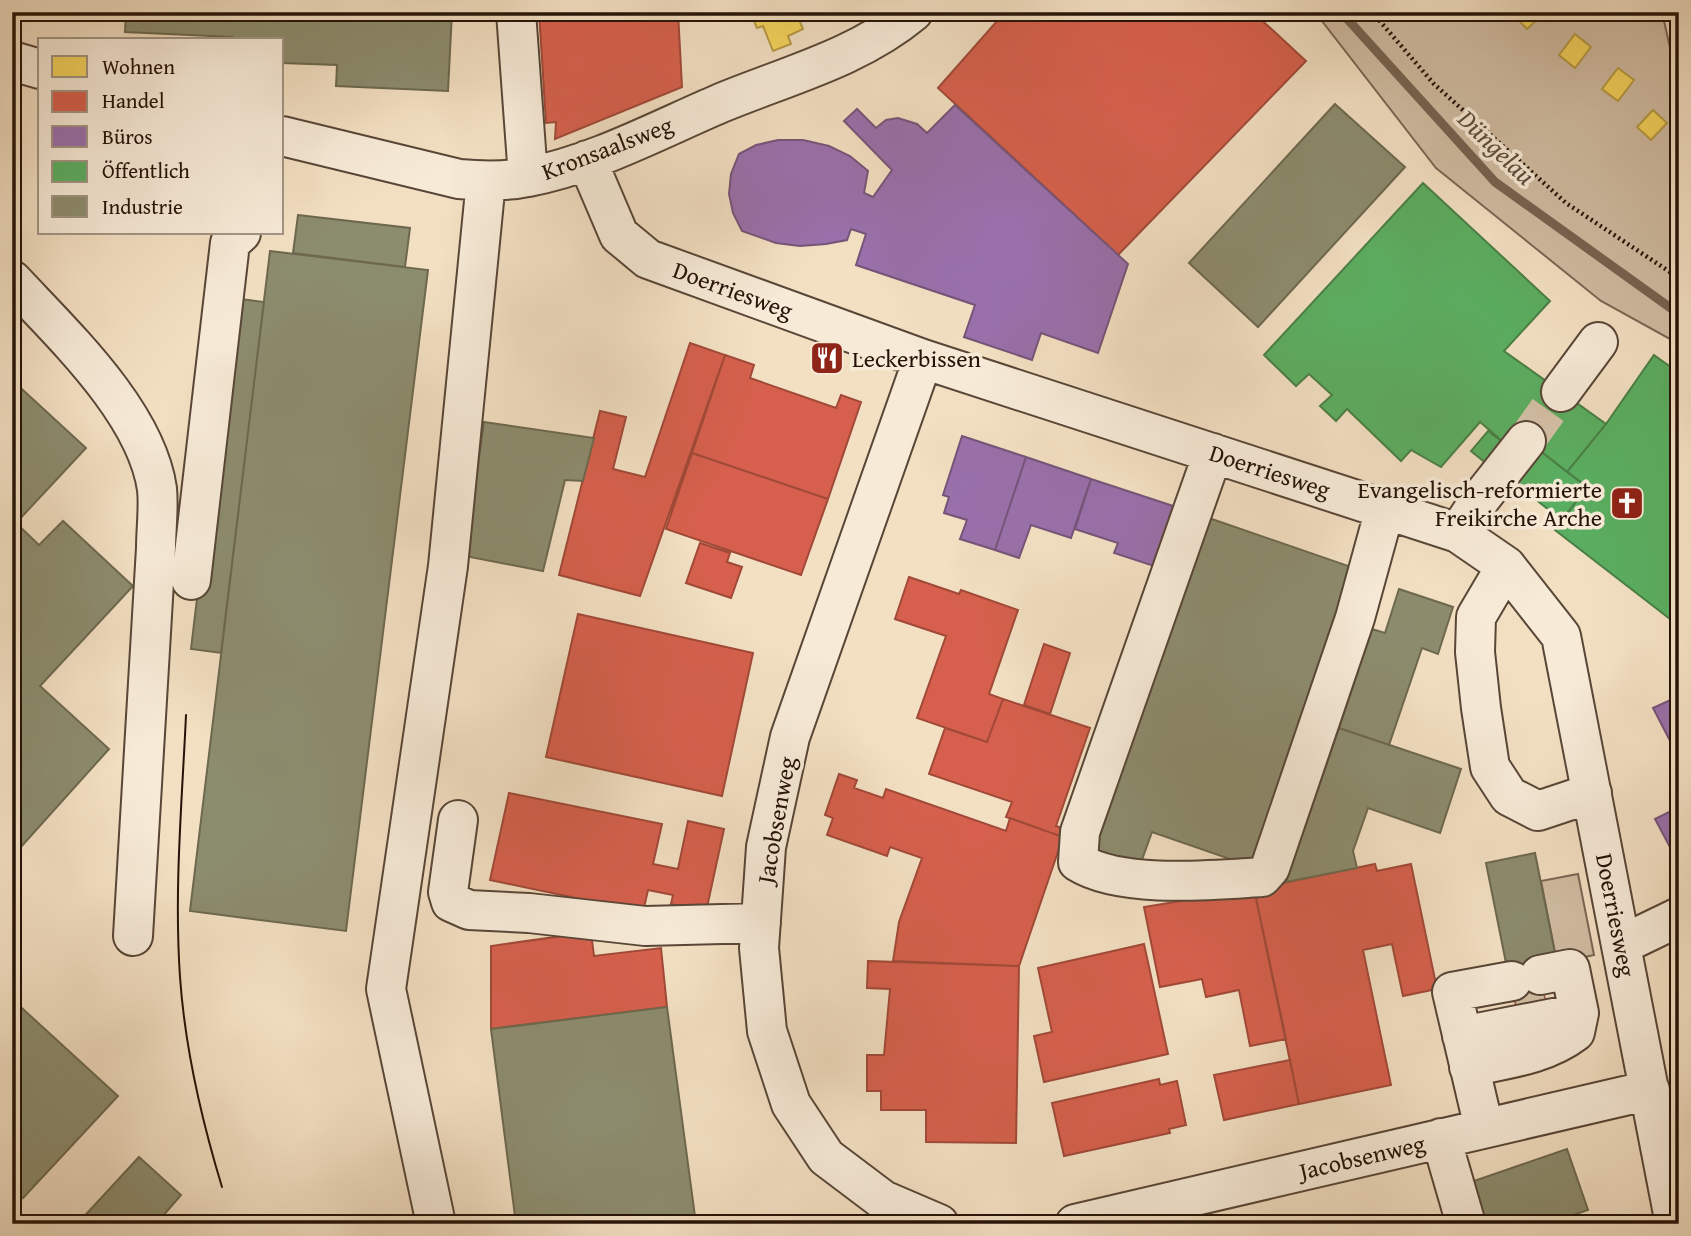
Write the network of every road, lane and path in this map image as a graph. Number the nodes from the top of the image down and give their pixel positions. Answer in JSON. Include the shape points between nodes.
{"nodes":[{"id":1,"x":516,"y":12,"type":"edge"},
{"id":2,"x":913,"y":12,"type":"edge"},
{"id":3,"x":1372,"y":12,"type":"edge"},
{"id":4,"x":284,"y":136,"type":"edge"},
{"id":5,"x":587,"y":160,"type":"junction"},
{"id":6,"x":528,"y":177,"type":"junction"},
{"id":7,"x":485,"y":181,"type":"junction"},
{"id":8,"x":239,"y":234,"type":"edge"},
{"id":9,"x":1679,"y":278,"type":"edge"},
{"id":10,"x":12,"y":280,"type":"edge"},
{"id":11,"x":1598,"y":342,"type":"dead end"},
{"id":12,"x":923,"y":359,"type":"junction"},
{"id":13,"x":1561,"y":391,"type":"tunnel mouth"},
{"id":14,"x":1526,"y":441,"type":"tunnel mouth"},
{"id":15,"x":1213,"y":453,"type":"junction"},
{"id":16,"x":1385,"y":509,"type":"junction"},
{"id":17,"x":1458,"y":533,"type":"junction"},
{"id":18,"x":1506,"y":566,"type":"junction"},
{"id":19,"x":191,"y":580,"type":"dead end"},
{"id":20,"x":1592,"y":793,"type":"junction"},
{"id":21,"x":457,"y":820,"type":"dead end"},
{"id":22,"x":1679,"y":917,"type":"edge"},
{"id":23,"x":761,"y":923,"type":"junction"},
{"id":24,"x":133,"y":936,"type":"dead end"},
{"id":25,"x":1622,"y":945,"type":"junction"},
{"id":26,"x":1463,"y":1039,"type":"junction"},
{"id":27,"x":1650,"y":1090,"type":"junction"},
{"id":28,"x":1484,"y":1128,"type":"junction"},
{"id":29,"x":1441,"y":1138,"type":"junction"},
{"id":30,"x":1182,"y":1212,"type":"edge"},
{"id":31,"x":436,"y":1224,"type":"edge"},
{"id":32,"x":939,"y":1224,"type":"edge"},
{"id":33,"x":1074,"y":1224,"type":"edge"},
{"id":34,"x":1466,"y":1224,"type":"edge"},
{"id":35,"x":1675,"y":1224,"type":"edge"}],
"edges":[{"from":1,"to":6,"type":"street"},
{"from":2,"to":5,"type":"street","name":"Kronsaalsweg","via":[[892,30],[835,59]]},
{"from":3,"to":9,"type":"path","via":[[1434,84],[1566,203]]},
{"from":4,"to":7,"type":"street","name":"Kronsaalsweg","via":[[459,179]]},
{"from":5,"to":6,"type":"street","name":"Kronsaalsweg"},
{"from":5,"to":12,"type":"street","name":"Doerriesweg","via":[[619,235],[648,259]]},
{"from":6,"to":7,"type":"street","name":"Kronsaalsweg"},
{"from":7,"to":31,"type":"street","via":[[448,566],[386,989]]},
{"from":8,"to":19,"type":"street","via":[[229,243]]},
{"from":10,"to":24,"type":"street","via":[[119,402],[144,448],[157,489]]},
{"from":11,"to":13,"type":"street"},
{"from":12,"to":15,"type":"street","name":"Doerriesweg"},
{"from":12,"to":23,"type":"street","name":"Jacobsenweg","via":[[790,737],[766,847]]},
{"from":14,"to":17,"type":"street"},
{"from":15,"to":16,"type":"street","name":"Doerriesweg"},
{"from":15,"to":16,"type":"street","via":[[1080,832],[1078,862],[1094,872],[1172,881],[1262,877],[1270,868],[1355,618]]},
{"from":16,"to":17,"type":"street","name":"Doerriesweg"},
{"from":17,"to":18,"type":"street","name":"Doerriesweg"},
{"from":18,"to":20,"type":"street","name":"Doerriesweg","via":[[1561,636]]},
{"from":18,"to":20,"type":"street","via":[[1476,617],[1475,652],[1490,767],[1509,796],[1538,811]]},
{"from":20,"to":25,"type":"street","name":"Doerriesweg"},
{"from":21,"to":23,"type":"street","via":[[448,892],[451,902],[470,911],[645,926]]},
{"from":22,"to":25,"type":"street"},
{"from":23,"to":32,"type":"street","name":"Jacobsenweg","via":[[767,1031],[791,1104],[826,1157],[883,1200]]},
{"from":25,"to":27,"type":"street","name":"Doerriesweg"},
{"from":26,"to":26,"type":"street","via":[[1452,992],[1544,993]]},
{"from":26,"to":28,"type":"street"},
{"from":27,"to":28,"type":"street","name":"Jacobsenweg"},
{"from":27,"to":35,"type":"street","name":"Doerriesweg"},
{"from":28,"to":29,"type":"street","name":"Jacobsenweg"},
{"from":29,"to":30,"type":"street","name":"Jacobsenweg"},
{"from":29,"to":34,"type":"street"},
{"from":30,"to":33,"type":"street","name":"Jacobsenweg"}]}
